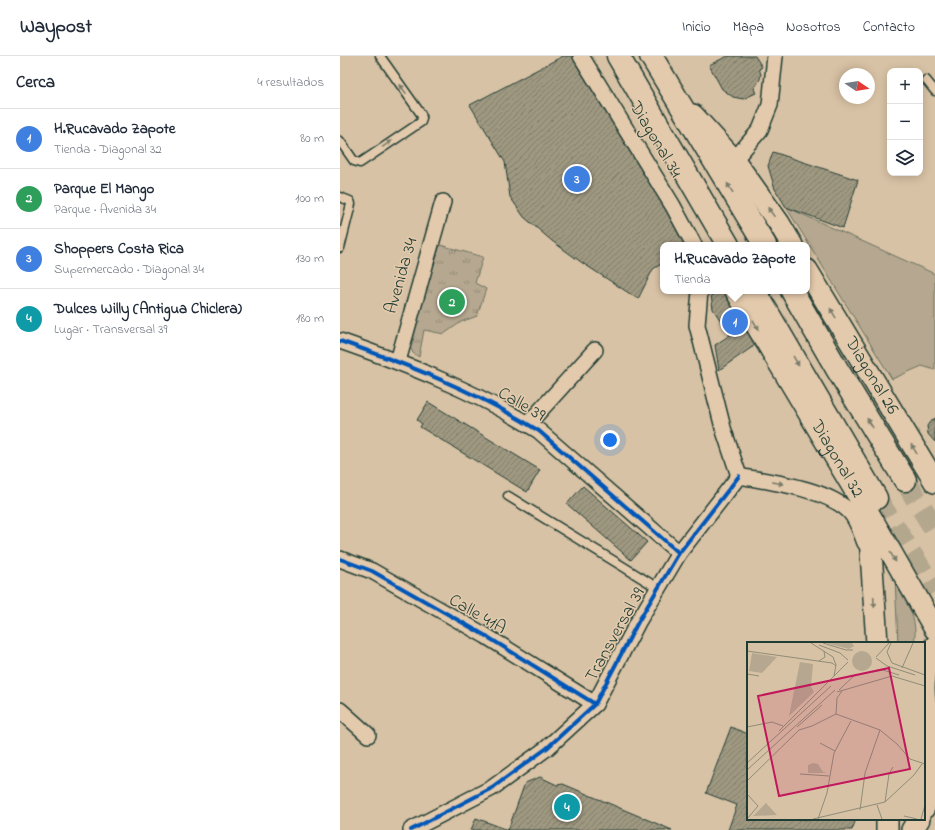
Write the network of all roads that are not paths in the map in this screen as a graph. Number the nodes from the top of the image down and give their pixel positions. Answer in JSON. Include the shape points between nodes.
{"nodes":[{"id":1,"x":380,"y":56,"type":"edge"},
{"id":2,"x":581,"y":56,"type":"edge"},
{"id":3,"x":618,"y":56,"type":"edge"},
{"id":4,"x":651,"y":56,"type":"edge"},
{"id":5,"x":775,"y":56,"type":"edge"},
{"id":6,"x":926,"y":80,"type":"dead end"},
{"id":7,"x":671,"y":90,"type":"junction"},
{"id":8,"x":935,"y":91,"type":"edge"},
{"id":9,"x":340,"y":141,"type":"edge"},
{"id":10,"x":734,"y":160,"type":"junction"},
{"id":11,"x":697,"y":192,"type":"junction"},
{"id":12,"x":340,"y":197,"type":"edge"},
{"id":13,"x":443,"y":202,"type":"dead end"},
{"id":14,"x":692,"y":242,"type":"edge"},
{"id":15,"x":714,"y":242,"type":"edge"},
{"id":16,"x":726,"y":242,"type":"edge"},
{"id":17,"x":763,"y":242,"type":"edge"},
{"id":18,"x":790,"y":242,"type":"edge"},
{"id":19,"x":340,"y":248,"type":"edge"},
{"id":20,"x":810,"y":275,"type":"edge"},
{"id":21,"x":700,"y":294,"type":"edge"},
{"id":22,"x":738,"y":294,"type":"edge"},
{"id":23,"x":757,"y":294,"type":"edge"},
{"id":24,"x":794,"y":294,"type":"edge"},
{"id":25,"x":340,"y":341,"type":"edge"},
{"id":26,"x":595,"y":350,"type":"dead end"},
{"id":27,"x":398,"y":361,"type":"junction"},
{"id":28,"x":528,"y":424,"type":"junction"},
{"id":29,"x":739,"y":476,"type":"junction"},
{"id":30,"x":905,"y":480,"type":"tunnel mouth"},
{"id":31,"x":935,"y":482,"type":"edge"},
{"id":32,"x":508,"y":496,"type":"dead end"},
{"id":33,"x":870,"y":503,"type":"junction"},
{"id":34,"x":679,"y":553,"type":"junction"},
{"id":35,"x":871,"y":557,"type":"junction"},
{"id":36,"x":340,"y":559,"type":"edge"},
{"id":37,"x":658,"y":588,"type":"junction"},
{"id":38,"x":935,"y":630,"type":"edge"},
{"id":39,"x":877,"y":642,"type":"edge"},
{"id":40,"x":935,"y":646,"type":"edge"},
{"id":41,"x":925,"y":673,"type":"edge"},
{"id":42,"x":925,"y":701,"type":"edge"},
{"id":43,"x":594,"y":704,"type":"junction"},
{"id":44,"x":340,"y":710,"type":"edge"},
{"id":45,"x":932,"y":724,"type":"edge"},
{"id":46,"x":368,"y":735,"type":"dead end"},
{"id":47,"x":925,"y":805,"type":"edge"},
{"id":48,"x":918,"y":820,"type":"edge"},
{"id":49,"x":411,"y":830,"type":"edge"},
{"id":50,"x":912,"y":830,"type":"edge"}],
"edges":[{"from":9,"to":1,"type":"lane","one_way":true,"via":[[354,162],[360,163],[421,122],[421,114]]},
{"from":2,"to":14,"type":"street","name":"Diagonal 34"},
{"from":3,"to":11,"type":"highway"},
{"from":4,"to":7,"type":"highway"},
{"from":5,"to":10,"type":"street","via":[[770,105],[760,130]]},
{"from":6,"to":8,"type":"lane"},
{"from":7,"to":10,"type":"main road"},
{"from":17,"to":7,"type":"highway","one_way":true},
{"from":18,"to":10,"type":"main road","one_way":true},
{"from":11,"to":15,"type":"main road"},
{"from":11,"to":16,"type":"highway"},
{"from":12,"to":19,"type":"lane","via":[[351,204]]},
{"from":13,"to":27,"type":"street","name":"Avenida 34"},
{"from":31,"to":20,"type":"main road","name":"Diagonal 26","one_way":true},
{"from":21,"to":29,"type":"street","via":[[697,325],[723,428]]},
{"from":22,"to":33,"type":"main road","name":"Diagonal 32","one_way":true},
{"from":23,"to":33,"type":"highway","one_way":true},
{"from":30,"to":24,"type":"highway","one_way":true},
{"from":25,"to":27,"type":"street","name":"Calle 39"},
{"from":26,"to":28,"type":"street"},
{"from":27,"to":28,"type":"street","name":"Calle 39","via":[[466,390]]},
{"from":28,"to":34,"type":"street","name":"Calle 39"},
{"from":29,"to":34,"type":"street","name":"Transversal 39"},
{"from":29,"to":35,"type":"street","one_way":true,"via":[[792,485],[840,504],[853,517]]},
{"from":32,"to":37,"type":"lane"},
{"from":33,"to":35,"type":"main road"},
{"from":33,"to":38,"type":"main road","name":"Diagonal 32","one_way":true},
{"from":34,"to":37,"type":"street","name":"Transversal 39"},
{"from":35,"to":39,"type":"main road","one_way":true},
{"from":36,"to":43,"type":"street","name":"Calle 41A","via":[[372,571],[486,636]]},
{"from":37,"to":43,"type":"street","name":"Transversal 39"},
{"from":40,"to":41,"type":"main road","via":[[929,656]]},
{"from":42,"to":45,"type":"main road"},
{"from":43,"to":49,"type":"street","name":"Transversal 39","via":[[548,748],[492,788]]},
{"from":44,"to":46,"type":"street"},
{"from":45,"to":47,"type":"main road","via":[[933,773]]},
{"from":48,"to":50,"type":"main road"}]}
